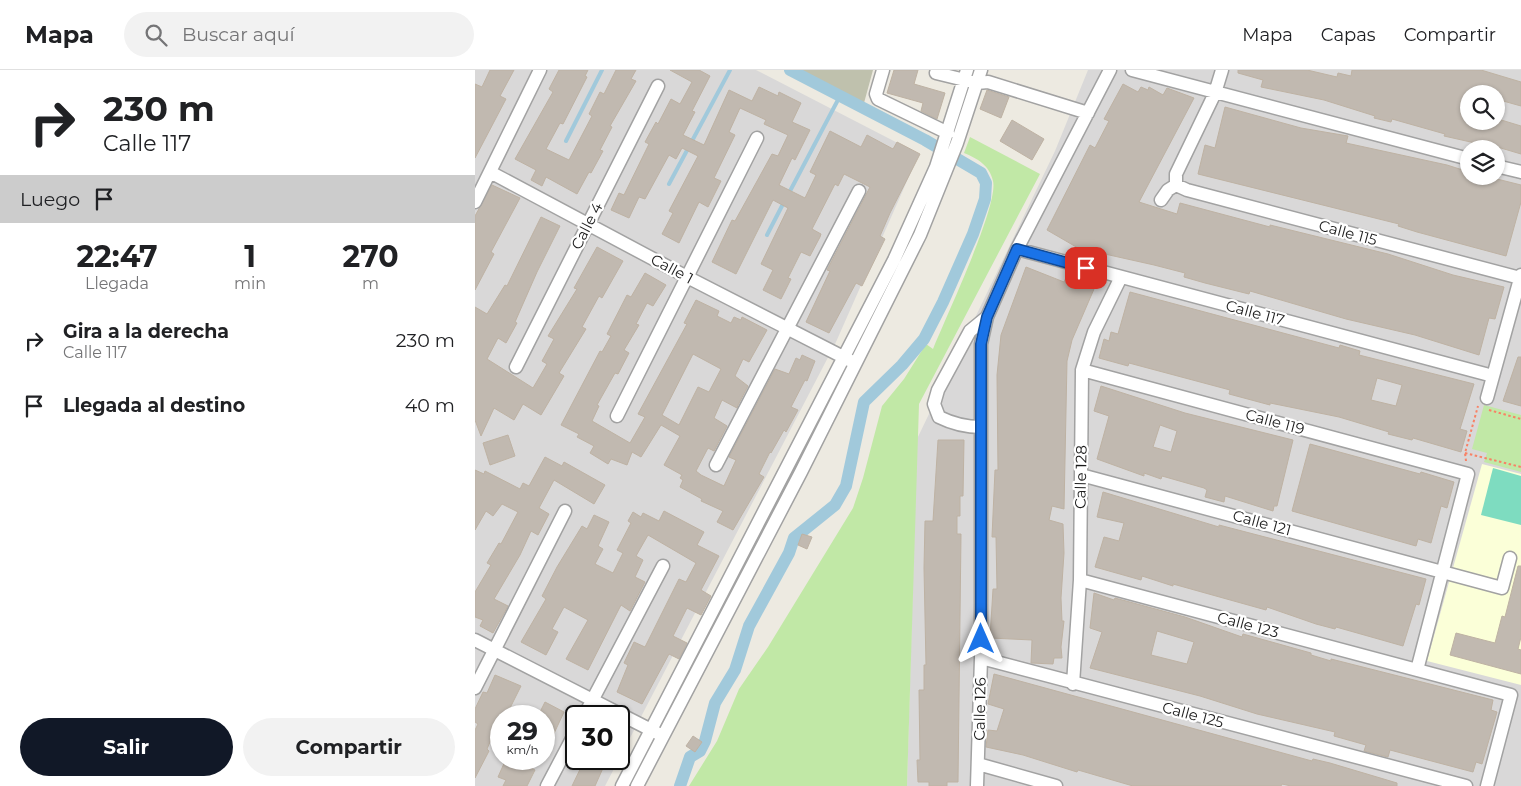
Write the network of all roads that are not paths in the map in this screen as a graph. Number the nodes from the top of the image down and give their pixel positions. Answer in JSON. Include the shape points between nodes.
{"nodes":[{"id":1,"x":540,"y":70,"type":"edge"},
{"id":2,"x":883,"y":70,"type":"edge"},
{"id":3,"x":981,"y":70,"type":"edge"},
{"id":4,"x":1110,"y":70,"type":"edge"},
{"id":5,"x":1133,"y":70,"type":"edge"},
{"id":6,"x":1222,"y":70,"type":"edge"},
{"id":7,"x":936,"y":73,"type":"dead end"},
{"id":8,"x":970,"y":78,"type":"edge"},
{"id":9,"x":658,"y":86,"type":"dead end"},
{"id":10,"x":1215,"y":93,"type":"junction"},
{"id":11,"x":1089,"y":113,"type":"junction"},
{"id":12,"x":757,"y":138,"type":"dead end"},
{"id":13,"x":951,"y":138,"type":"junction"},
{"id":14,"x":1460,"y":157,"type":"edge"},
{"id":15,"x":1505,"y":168,"type":"edge"},
{"id":16,"x":490,"y":172,"type":"junction"},
{"id":17,"x":1521,"y":172,"type":"edge"},
{"id":18,"x":1176,"y":185,"type":"junction"},
{"id":19,"x":859,"y":191,"type":"dead end"},
{"id":20,"x":1161,"y":200,"type":"dead end"},
{"id":21,"x":475,"y":202,"type":"edge"},
{"id":22,"x":588,"y":225,"type":"junction"},
{"id":23,"x":1017,"y":249,"type":"junction"},
{"id":24,"x":1521,"y":276,"type":"edge"},
{"id":25,"x":687,"y":277,"type":"junction"},
{"id":26,"x":1121,"y":277,"type":"junction"},
{"id":27,"x":987,"y":317,"type":"junction"},
{"id":28,"x":787,"y":329,"type":"junction"},
{"id":29,"x":850,"y":360,"type":"junction"},
{"id":30,"x":516,"y":367,"type":"dead end"},
{"id":31,"x":1082,"y":370,"type":"junction"},
{"id":32,"x":1493,"y":376,"type":"junction"},
{"id":33,"x":1487,"y":404,"type":"road end"},
{"id":34,"x":617,"y":416,"type":"dead end"},
{"id":35,"x":981,"y":427,"type":"junction"},
{"id":36,"x":716,"y":465,"type":"dead end"},
{"id":37,"x":1081,"y":475,"type":"junction"},
{"id":38,"x":565,"y":511,"type":"dead end"},
{"id":39,"x":1510,"y":558,"type":"dead end"},
{"id":40,"x":663,"y":566,"type":"dead end"},
{"id":41,"x":1443,"y":572,"type":"junction"},
{"id":42,"x":1080,"y":580,"type":"junction"},
{"id":43,"x":475,"y":640,"type":"edge"},
{"id":44,"x":494,"y":650,"type":"junction"},
{"id":45,"x":981,"y":658,"type":"junction"},
{"id":46,"x":1417,"y":670,"type":"junction"},
{"id":47,"x":1073,"y":684,"type":"junction"},
{"id":48,"x":475,"y":688,"type":"edge"},
{"id":49,"x":592,"y":701,"type":"junction"},
{"id":50,"x":590,"y":705,"type":"edge"},
{"id":51,"x":651,"y":730,"type":"junction"},
{"id":52,"x":663,"y":736,"type":"junction"},
{"id":53,"x":565,"y":752,"type":"edge"},
{"id":54,"x":978,"y":764,"type":"junction"},
{"id":55,"x":547,"y":786,"type":"edge"},
{"id":56,"x":622,"y":786,"type":"edge"},
{"id":57,"x":637,"y":786,"type":"edge"},
{"id":58,"x":977,"y":786,"type":"edge"},
{"id":59,"x":1056,"y":786,"type":"edge"},
{"id":60,"x":1465,"y":786,"type":"edge"},
{"id":61,"x":1487,"y":786,"type":"edge"}],
"edges":[{"from":1,"to":16,"type":"street"},
{"from":2,"to":13,"type":"street","via":[[875,94],[878,99]]},
{"from":3,"to":8,"type":"street"},
{"from":4,"to":11,"type":"street","name":"Calle 126"},
{"from":5,"to":10,"type":"street"},
{"from":6,"to":10,"type":"street"},
{"from":7,"to":8,"type":"street"},
{"from":8,"to":11,"type":"street"},
{"from":8,"to":13,"type":"street"},
{"from":9,"to":22,"type":"street","name":"Calle 4"},
{"from":10,"to":14,"type":"street"},
{"from":10,"to":18,"type":"street","via":[[1176,174]]},
{"from":11,"to":23,"type":"street","name":"Calle 126"},
{"from":12,"to":25,"type":"street"},
{"from":13,"to":29,"type":"street","via":[[920,236]]},
{"from":15,"to":17,"type":"street"},
{"from":16,"to":21,"type":"street"},
{"from":16,"to":22,"type":"street","name":"Calle 1"},
{"from":18,"to":20,"type":"street","via":[[1167,190]]},
{"from":18,"to":24,"type":"street","name":"Calle 115"},
{"from":19,"to":28,"type":"street"},
{"from":22,"to":25,"type":"street","name":"Calle 1"},
{"from":22,"to":30,"type":"street","name":"Calle 4"},
{"from":23,"to":26,"type":"street","name":"Calle 117"},
{"from":23,"to":27,"type":"street","name":"Calle 126"},
{"from":24,"to":32,"type":"street"},
{"from":25,"to":28,"type":"street","name":"Calle 1"},
{"from":25,"to":34,"type":"street"},
{"from":26,"to":31,"type":"street","name":"Calle 128","via":[[1092,337]]},
{"from":26,"to":32,"type":"street","name":"Calle 117"},
{"from":27,"to":35,"type":"street","name":"Calle 126","via":[[981,344]]},
{"from":27,"to":35,"type":"street","via":[[970,331],[938,390],[935,404],[939,417],[950,423]]},
{"from":28,"to":29,"type":"street","name":"Calle 1"},
{"from":28,"to":36,"type":"street"},
{"from":29,"to":51,"type":"street"},
{"from":29,"to":52,"type":"street"},
{"from":31,"to":37,"type":"street","name":"Calle 128"},
{"from":31,"to":41,"type":"street","name":"Calle 119","via":[[1468,474]]},
{"from":32,"to":33,"type":"street"},
{"from":35,"to":45,"type":"street","name":"Calle 126"},
{"from":37,"to":41,"type":"street","name":"Calle 121"},
{"from":37,"to":42,"type":"street","name":"Calle 128"},
{"from":38,"to":44,"type":"street"},
{"from":39,"to":41,"type":"street","name":"Calle 121","via":[[1503,588]]},
{"from":40,"to":49,"type":"street"},
{"from":41,"to":46,"type":"street"},
{"from":42,"to":46,"type":"street","name":"Calle 123"},
{"from":42,"to":47,"type":"street","name":"Calle 128"},
{"from":43,"to":44,"type":"street"},
{"from":44,"to":48,"type":"street"},
{"from":44,"to":49,"type":"street"},
{"from":45,"to":47,"type":"street","name":"Calle 125"},
{"from":45,"to":54,"type":"street","name":"Calle 126"},
{"from":46,"to":61,"type":"street","name":"Calle 123","via":[[1511,694]]},
{"from":47,"to":60,"type":"street","name":"Calle 125"},
{"from":49,"to":50,"type":"street"},
{"from":49,"to":51,"type":"street"},
{"from":51,"to":52,"type":"street"},
{"from":51,"to":56,"type":"street"},
{"from":52,"to":57,"type":"street"},
{"from":53,"to":55,"type":"street"},
{"from":54,"to":58,"type":"street","name":"Calle 126"},
{"from":54,"to":59,"type":"street"}]}
